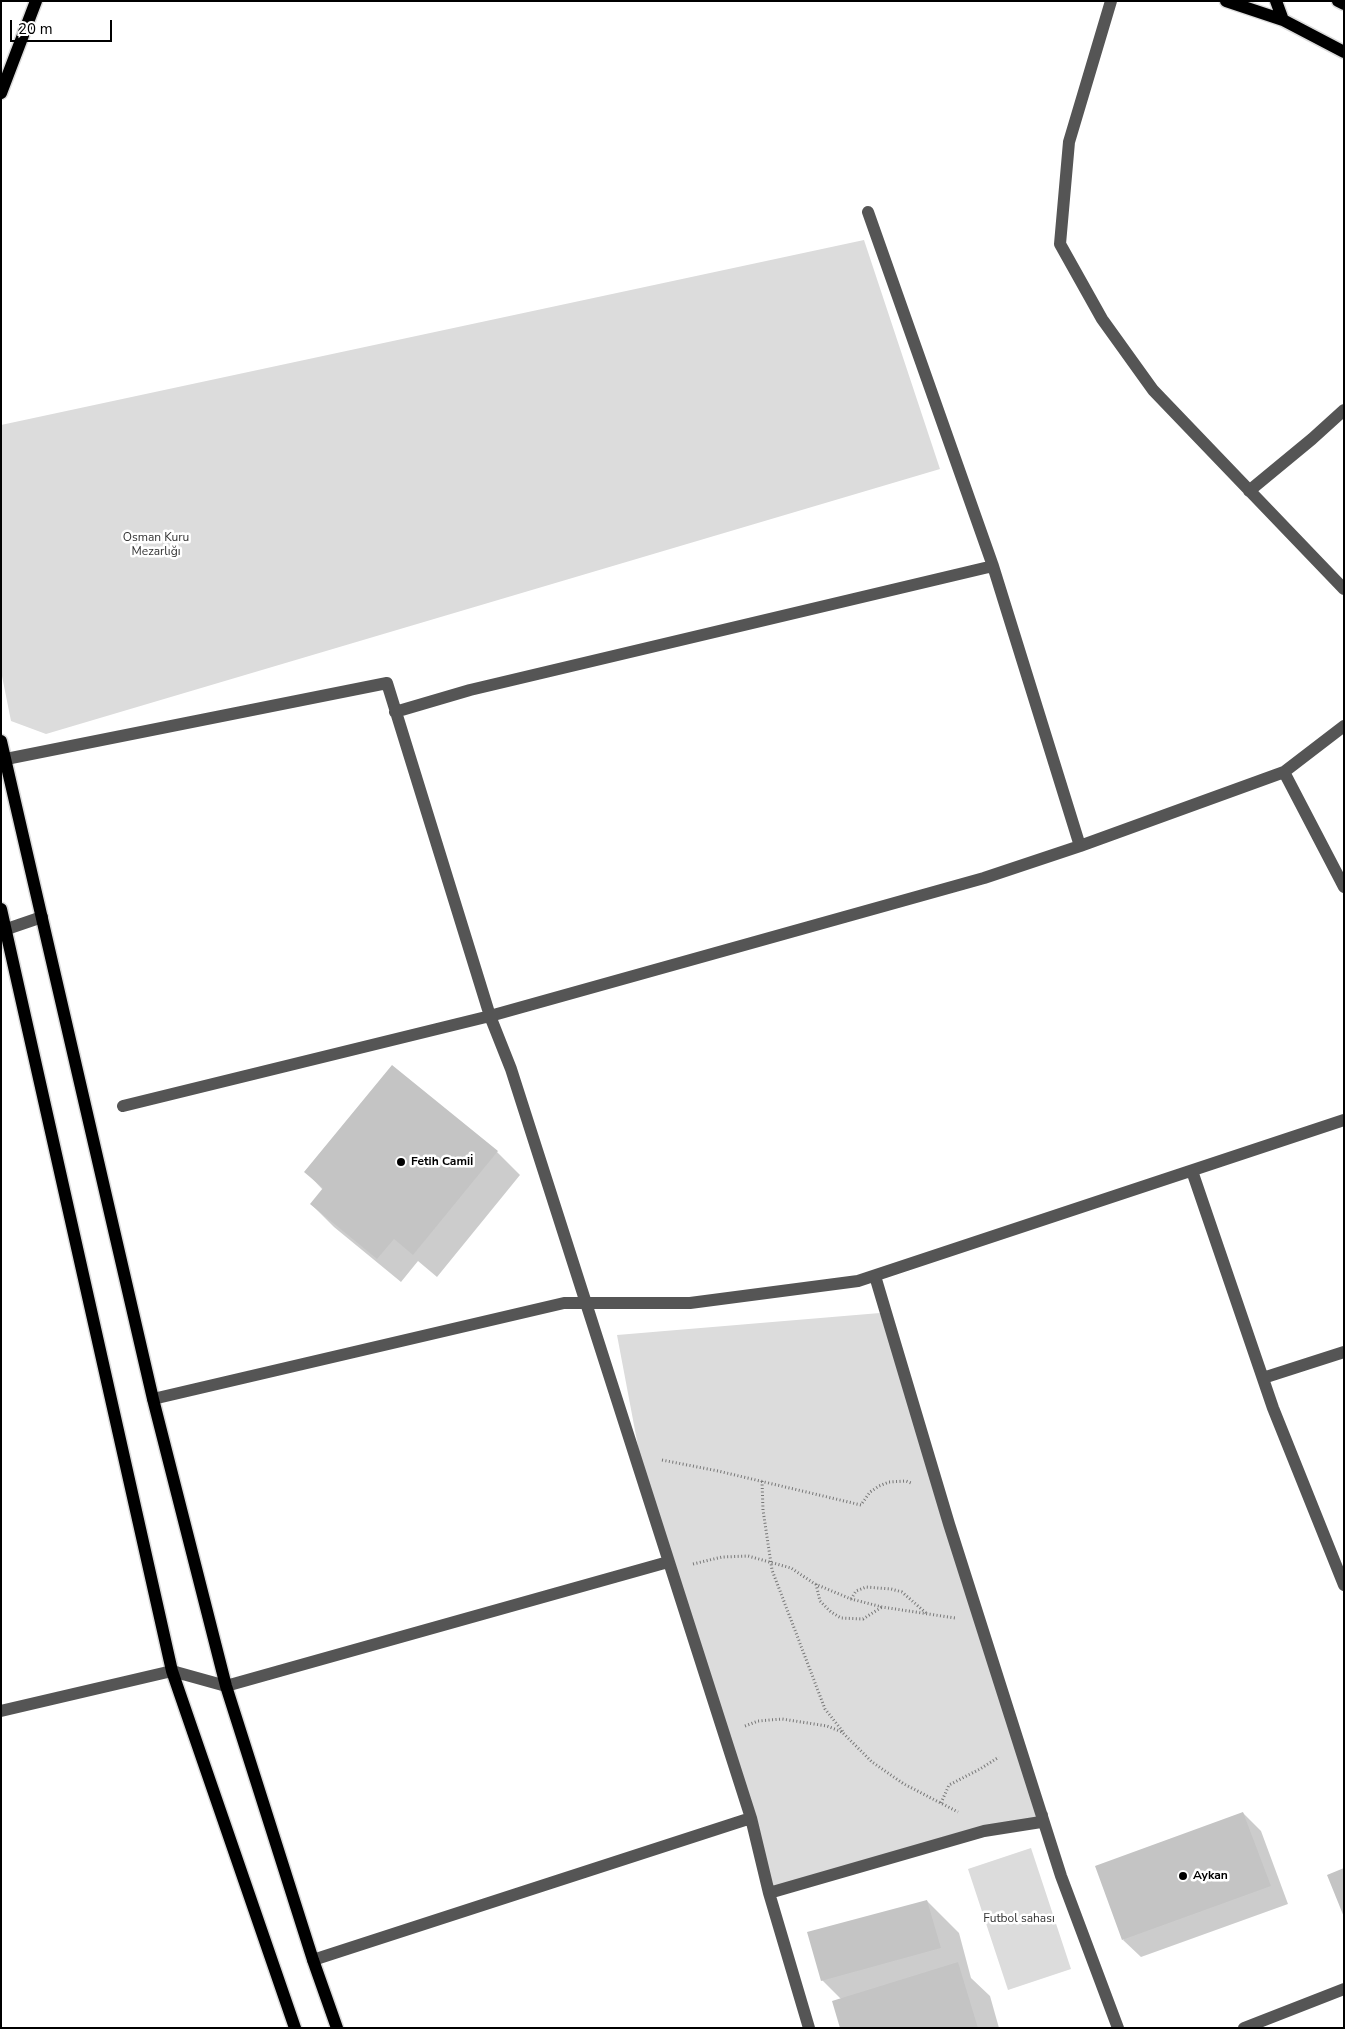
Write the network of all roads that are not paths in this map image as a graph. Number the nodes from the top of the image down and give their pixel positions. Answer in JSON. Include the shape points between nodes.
{"nodes":[{"id":1,"x":36,"y":1,"type":"edge"},
{"id":2,"x":1111,"y":1,"type":"edge"},
{"id":3,"x":1226,"y":1,"type":"edge"},
{"id":4,"x":1276,"y":1,"type":"edge"},
{"id":5,"x":1338,"y":1,"type":"edge"},
{"id":6,"x":1344,"y":4,"type":"edge"},
{"id":7,"x":1283,"y":20,"type":"junction"},
{"id":8,"x":1344,"y":52,"type":"edge"},
{"id":9,"x":5,"y":71,"type":"edge"},
{"id":10,"x":1,"y":93,"type":"edge"},
{"id":11,"x":868,"y":212,"type":"dead end"},
{"id":12,"x":1344,"y":410,"type":"edge"},
{"id":13,"x":1249,"y":491,"type":"junction"},
{"id":14,"x":993,"y":566,"type":"junction"},
{"id":15,"x":1344,"y":589,"type":"edge"},
{"id":16,"x":395,"y":712,"type":"junction"},
{"id":17,"x":1344,"y":726,"type":"edge"},
{"id":18,"x":1,"y":740,"type":"edge"},
{"id":19,"x":3,"y":759,"type":"edge"},
{"id":20,"x":1284,"y":772,"type":"junction"},
{"id":21,"x":1080,"y":846,"type":"junction"},
{"id":22,"x":1344,"y":887,"type":"edge"},
{"id":23,"x":1,"y":909,"type":"edge"},
{"id":24,"x":42,"y":917,"type":"junction"},
{"id":25,"x":4,"y":931,"type":"edge"},
{"id":26,"x":490,"y":1016,"type":"junction"},
{"id":27,"x":123,"y":1106,"type":"dead end"},
{"id":28,"x":1344,"y":1120,"type":"edge"},
{"id":29,"x":1192,"y":1171,"type":"junction"},
{"id":30,"x":875,"y":1276,"type":"junction"},
{"id":31,"x":586,"y":1303,"type":"junction"},
{"id":32,"x":1344,"y":1352,"type":"edge"},
{"id":33,"x":1263,"y":1378,"type":"junction"},
{"id":34,"x":153,"y":1399,"type":"junction"},
{"id":35,"x":670,"y":1567,"type":"junction"},
{"id":36,"x":1344,"y":1585,"type":"edge"},
{"id":37,"x":172,"y":1671,"type":"junction"},
{"id":38,"x":226,"y":1686,"type":"junction"},
{"id":39,"x":1,"y":1711,"type":"edge"},
{"id":40,"x":1042,"y":1815,"type":"junction"},
{"id":41,"x":751,"y":1818,"type":"junction"},
{"id":42,"x":770,"y":1892,"type":"junction"},
{"id":43,"x":313,"y":1960,"type":"junction"},
{"id":44,"x":1344,"y":1989,"type":"edge"},
{"id":45,"x":295,"y":2028,"type":"edge"},
{"id":46,"x":337,"y":2028,"type":"edge"},
{"id":47,"x":809,"y":2028,"type":"edge"},
{"id":48,"x":1118,"y":2028,"type":"edge"},
{"id":49,"x":1244,"y":2028,"type":"edge"}],
"edges":[{"from":1,"to":9,"type":"main road"},
{"from":2,"to":13,"type":"street","via":[[1069,142],[1060,244],[1102,319],[1153,390]]},
{"from":3,"to":7,"type":"main road"},
{"from":4,"to":7,"type":"main road"},
{"from":5,"to":6,"type":"main road"},
{"from":7,"to":8,"type":"main road"},
{"from":9,"to":10,"type":"main road"},
{"from":11,"to":14,"type":"street"},
{"from":12,"to":13,"type":"street"},
{"from":13,"to":15,"type":"street"},
{"from":14,"to":16,"type":"street","via":[[480,688]]},
{"from":14,"to":21,"type":"street"},
{"from":16,"to":19,"type":"street","via":[[387,683]]},
{"from":16,"to":26,"type":"street"},
{"from":17,"to":20,"type":"street"},
{"from":18,"to":19,"type":"main road"},
{"from":19,"to":24,"type":"main road"},
{"from":20,"to":21,"type":"street"},
{"from":20,"to":22,"type":"street"},
{"from":21,"to":26,"type":"street","via":[[984,878]]},
{"from":23,"to":25,"type":"main road"},
{"from":24,"to":25,"type":"street"},
{"from":24,"to":34,"type":"main road"},
{"from":25,"to":37,"type":"main road"},
{"from":26,"to":27,"type":"street"},
{"from":26,"to":31,"type":"street","via":[[511,1069]]},
{"from":28,"to":29,"type":"street"},
{"from":29,"to":30,"type":"street"},
{"from":29,"to":33,"type":"street"},
{"from":30,"to":31,"type":"street","via":[[690,1303]]},
{"from":30,"to":40,"type":"street"},
{"from":31,"to":34,"type":"street","via":[[564,1303]]},
{"from":31,"to":35,"type":"street"},
{"from":32,"to":33,"type":"street"},
{"from":33,"to":36,"type":"street"},
{"from":34,"to":38,"type":"main road"},
{"from":35,"to":38,"type":"street"},
{"from":35,"to":41,"type":"street"},
{"from":37,"to":38,"type":"street"},
{"from":37,"to":39,"type":"street"},
{"from":37,"to":45,"type":"main road"},
{"from":38,"to":43,"type":"main road"},
{"from":40,"to":42,"type":"street","via":[[1041,1822],[984,1831]]},
{"from":40,"to":48,"type":"street","via":[[1061,1876]]},
{"from":41,"to":42,"type":"street"},
{"from":41,"to":43,"type":"street"},
{"from":42,"to":47,"type":"street"},
{"from":43,"to":46,"type":"main road"},
{"from":44,"to":49,"type":"street"}]}
